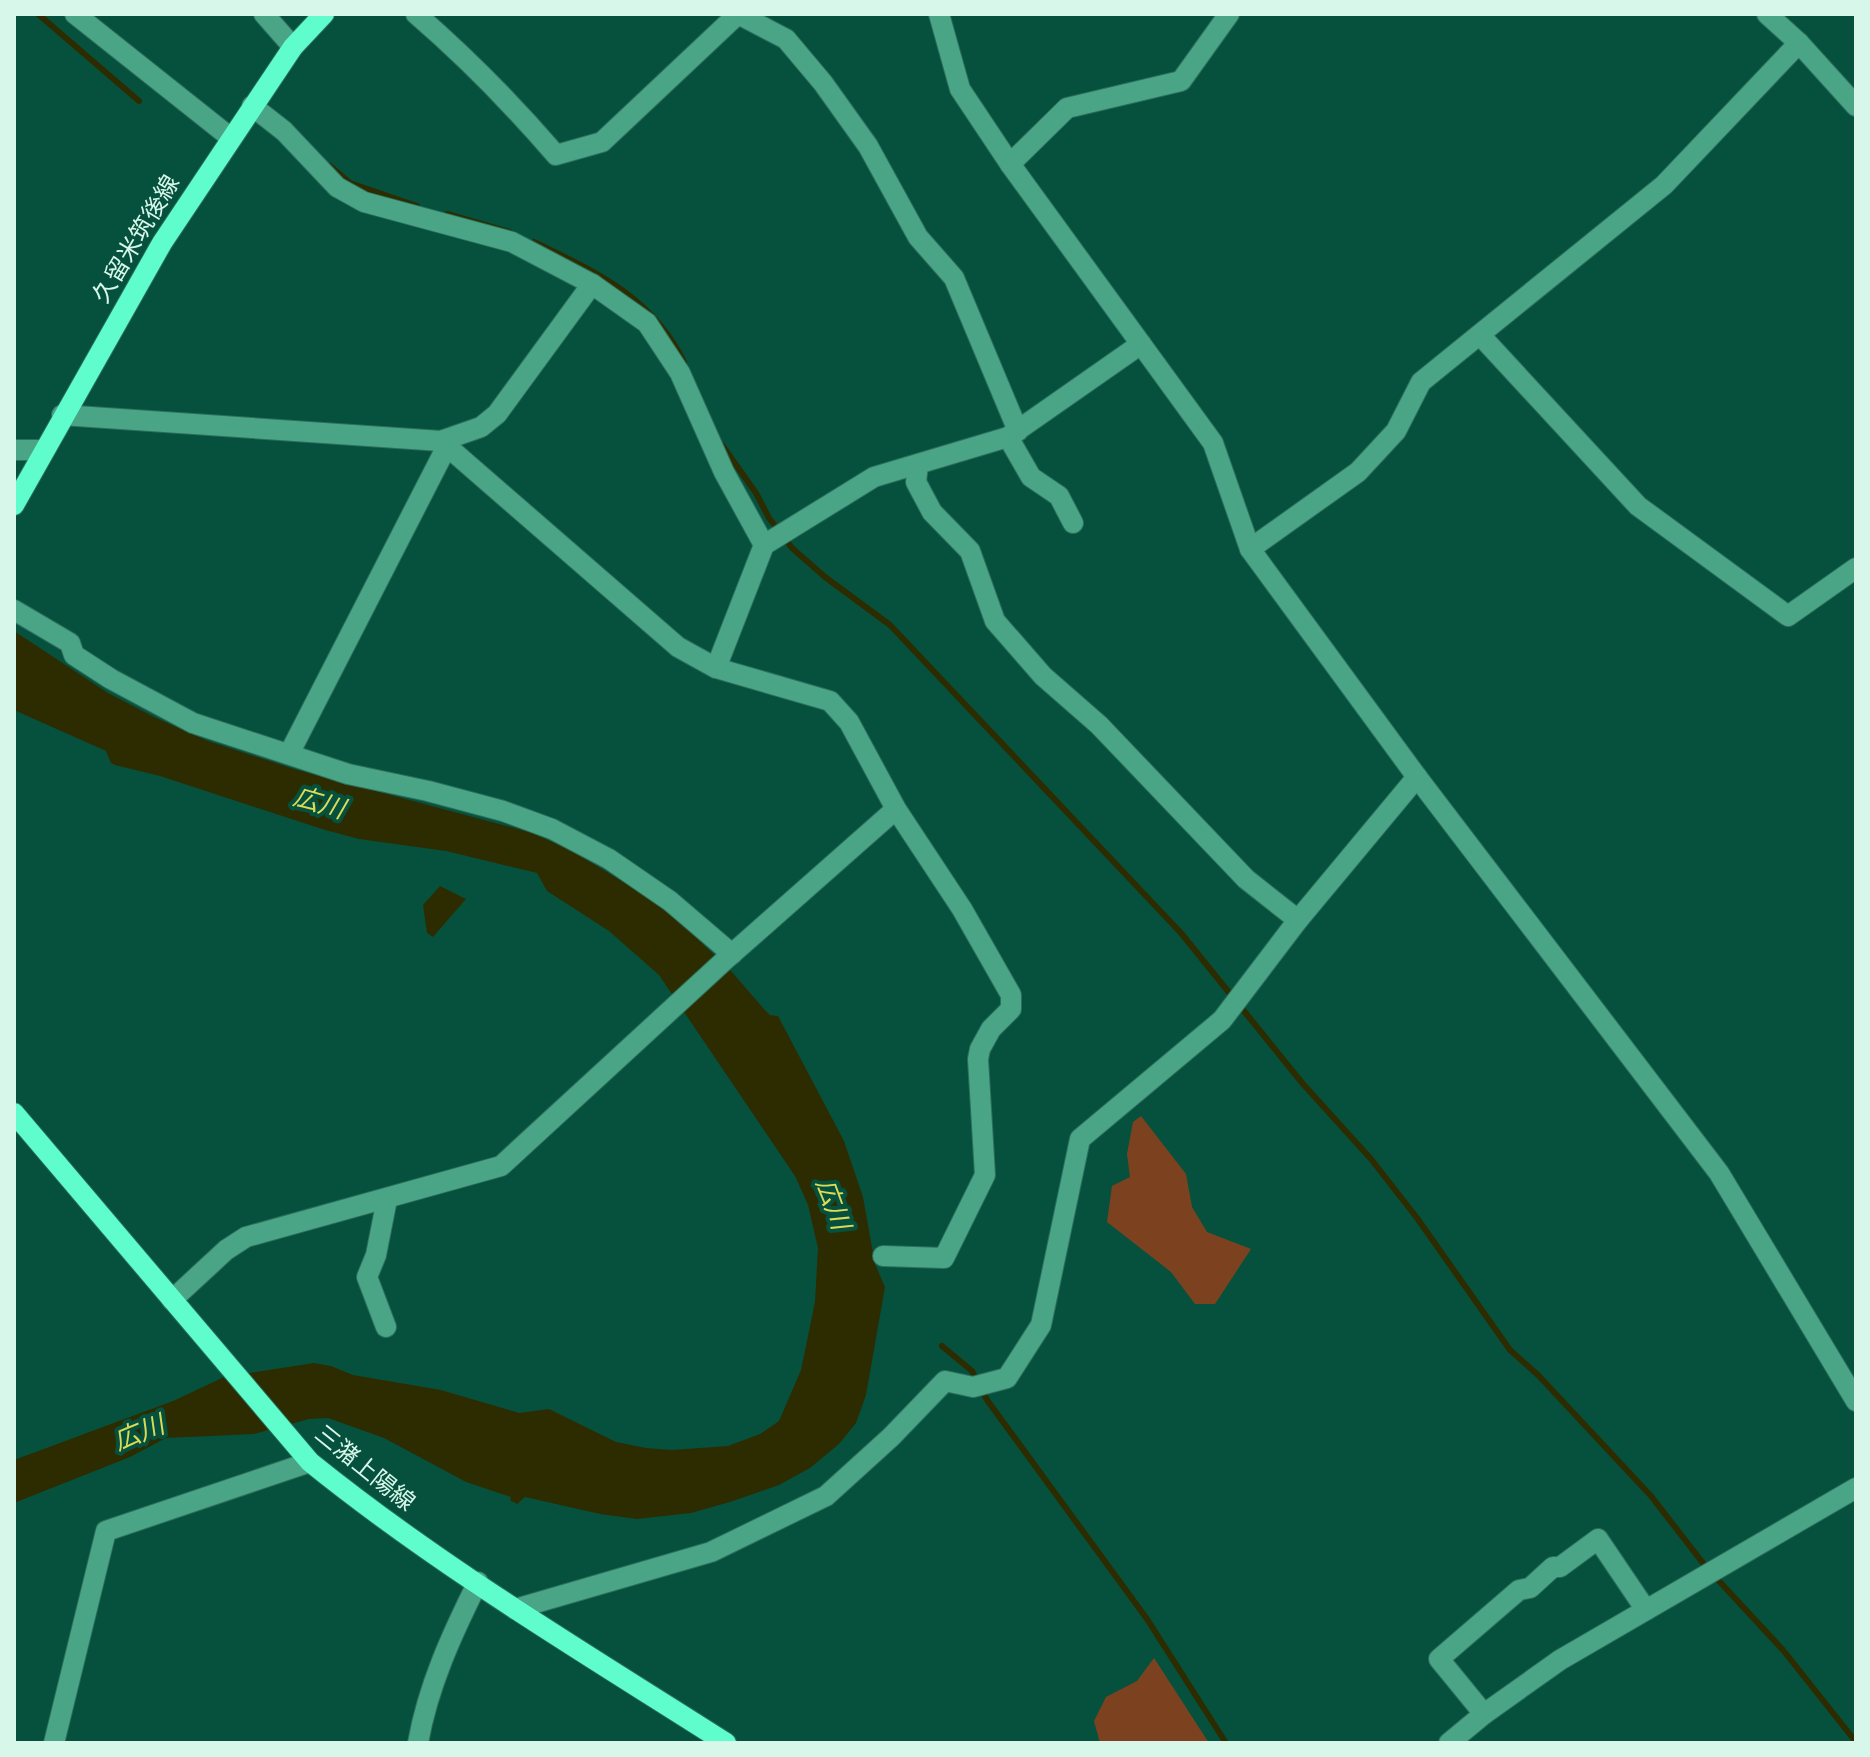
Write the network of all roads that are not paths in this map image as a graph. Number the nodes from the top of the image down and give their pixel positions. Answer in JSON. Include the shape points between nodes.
{"nodes":[{"id":1,"x":75,"y":14,"type":"edge"},
{"id":2,"x":264,"y":14,"type":"edge"},
{"id":3,"x":324,"y":14,"type":"edge"},
{"id":4,"x":416,"y":14,"type":"edge"},
{"id":5,"x":939,"y":14,"type":"edge"},
{"id":6,"x":1229,"y":14,"type":"edge"},
{"id":7,"x":1767,"y":14,"type":"edge"},
{"id":8,"x":1799,"y":43,"type":"junction"},
{"id":9,"x":293,"y":47,"type":"junction"},
{"id":10,"x":252,"y":106,"type":"junction"},
{"id":11,"x":1856,"y":106,"type":"edge"},
{"id":12,"x":231,"y":138,"type":"junction"},
{"id":13,"x":1010,"y":164,"type":"junction"},
{"id":14,"x":592,"y":284,"type":"junction"},
{"id":15,"x":1480,"y":335,"type":"junction"},
{"id":16,"x":1141,"y":344,"type":"junction"},
{"id":17,"x":62,"y":415,"type":"junction"},
{"id":18,"x":1013,"y":434,"type":"junction"},
{"id":19,"x":444,"y":444,"type":"junction"},
{"id":20,"x":14,"y":450,"type":"edge"},
{"id":21,"x":44,"y":450,"type":"junction"},
{"id":22,"x":918,"y":465,"type":"junction"},
{"id":23,"x":14,"y":505,"type":"edge"},
{"id":24,"x":1073,"y":523,"type":"dead end"},
{"id":25,"x":764,"y":545,"type":"junction"},
{"id":26,"x":1250,"y":549,"type":"junction"},
{"id":27,"x":1856,"y":568,"type":"edge"},
{"id":28,"x":14,"y":610,"type":"edge"},
{"id":29,"x":716,"y":668,"type":"junction"},
{"id":30,"x":289,"y":754,"type":"junction"},
{"id":31,"x":1417,"y":777,"type":"junction"},
{"id":32,"x":896,"y":809,"type":"junction"},
{"id":33,"x":1298,"y":920,"type":"junction"},
{"id":34,"x":728,"y":957,"type":"junction"},
{"id":35,"x":14,"y":1113,"type":"edge"},
{"id":36,"x":387,"y":1199,"type":"junction"},
{"id":37,"x":883,"y":1256,"type":"dead end"},
{"id":38,"x":172,"y":1300,"type":"junction"},
{"id":39,"x":386,"y":1327,"type":"dead end"},
{"id":40,"x":1856,"y":1401,"type":"edge"},
{"id":41,"x":303,"y":1454,"type":"junction"},
{"id":42,"x":1856,"y":1488,"type":"edge"},
{"id":43,"x":478,"y":1582,"type":"junction"},
{"id":44,"x":515,"y":1609,"type":"junction"},
{"id":45,"x":1646,"y":1610,"type":"junction"},
{"id":46,"x":1484,"y":1714,"type":"junction"},
{"id":47,"x":54,"y":1743,"type":"edge"},
{"id":48,"x":418,"y":1743,"type":"edge"},
{"id":49,"x":726,"y":1743,"type":"edge"},
{"id":50,"x":1449,"y":1743,"type":"edge"}],
"edges":[{"from":1,"to":12,"type":"street"},
{"from":2,"to":9,"type":"street"},
{"from":3,"to":9,"type":"main road","name":"久留米筑後線"},
{"from":4,"to":18,"type":"street","via":[[502,94],[556,155],[602,142],[738,14],[786,39],[859,133],[918,237],[954,278]]},
{"from":5,"to":13,"type":"street","via":[[960,89]]},
{"from":6,"to":13,"type":"street","via":[[1181,81],[1067,108]]},
{"from":7,"to":8,"type":"street"},
{"from":8,"to":11,"type":"street"},
{"from":8,"to":15,"type":"street","via":[[1664,185]]},
{"from":9,"to":10,"type":"main road","name":"久留米筑後線"},
{"from":10,"to":12,"type":"main road","name":"久留米筑後線"},
{"from":10,"to":14,"type":"street","via":[[337,187],[364,202],[512,242]]},
{"from":12,"to":17,"type":"main road","name":"久留米筑後線","via":[[162,243]]},
{"from":13,"to":16,"type":"street"},
{"from":14,"to":19,"type":"street","via":[[497,414]]},
{"from":14,"to":25,"type":"street","via":[[647,323],[680,373]]},
{"from":15,"to":26,"type":"street","via":[[1421,382],[1396,431],[1358,472]]},
{"from":15,"to":27,"type":"street","via":[[1638,506],[1788,616]]},
{"from":16,"to":18,"type":"street"},
{"from":16,"to":26,"type":"street","via":[[1213,443]]},
{"from":17,"to":19,"type":"street"},
{"from":17,"to":21,"type":"main road","name":"久留米筑後線"},
{"from":18,"to":22,"type":"street"},
{"from":18,"to":24,"type":"street","via":[[1031,477],[1059,496]]},
{"from":19,"to":29,"type":"street","via":[[678,647]]},
{"from":19,"to":30,"type":"street"},
{"from":20,"to":21,"type":"street"},
{"from":21,"to":23,"type":"main road","name":"久留米筑後線"},
{"from":22,"to":25,"type":"street","via":[[874,477]]},
{"from":22,"to":33,"type":"street","via":[[916,482],[932,512],[970,551],[995,621],[1246,879]]},
{"from":25,"to":29,"type":"street"},
{"from":26,"to":31,"type":"street"},
{"from":28,"to":30,"type":"street","via":[[70,643],[74,655],[111,679],[193,723]]},
{"from":29,"to":32,"type":"street","via":[[830,701],[849,722]]},
{"from":30,"to":34,"type":"street","via":[[552,829],[622,867],[670,901]]},
{"from":31,"to":33,"type":"street"},
{"from":31,"to":40,"type":"street","via":[[1719,1173]]},
{"from":32,"to":34,"type":"street"},
{"from":32,"to":37,"type":"street","via":[[983,946],[1011,995],[1011,1009],[980,1049],[985,1175],[944,1258]]},
{"from":33,"to":44,"type":"street","via":[[1222,1020],[1080,1139],[1041,1325],[1007,1378],[973,1387],[945,1381],[826,1496],[711,1552]]},
{"from":34,"to":36,"type":"street","via":[[501,1166]]},
{"from":35,"to":38,"type":"main road","name":"三潴上陽線"},
{"from":36,"to":38,"type":"street","via":[[246,1237]]},
{"from":36,"to":39,"type":"street","via":[[367,1277]]},
{"from":38,"to":41,"type":"main road","name":"三潴上陽線"},
{"from":41,"to":43,"type":"main road","name":"三潴上陽線","via":[[365,1506]]},
{"from":41,"to":47,"type":"street","via":[[106,1531]]},
{"from":42,"to":45,"type":"street"},
{"from":43,"to":44,"type":"main road","name":"三潴上陽線"},
{"from":43,"to":48,"type":"street","via":[[446,1645]]},
{"from":44,"to":49,"type":"main road","name":"三潴上陽線"},
{"from":45,"to":46,"type":"street","via":[[1560,1660]]},
{"from":45,"to":46,"type":"street","via":[[1598,1539],[1553,1567],[1439,1659]]},
{"from":46,"to":50,"type":"street"}]}
